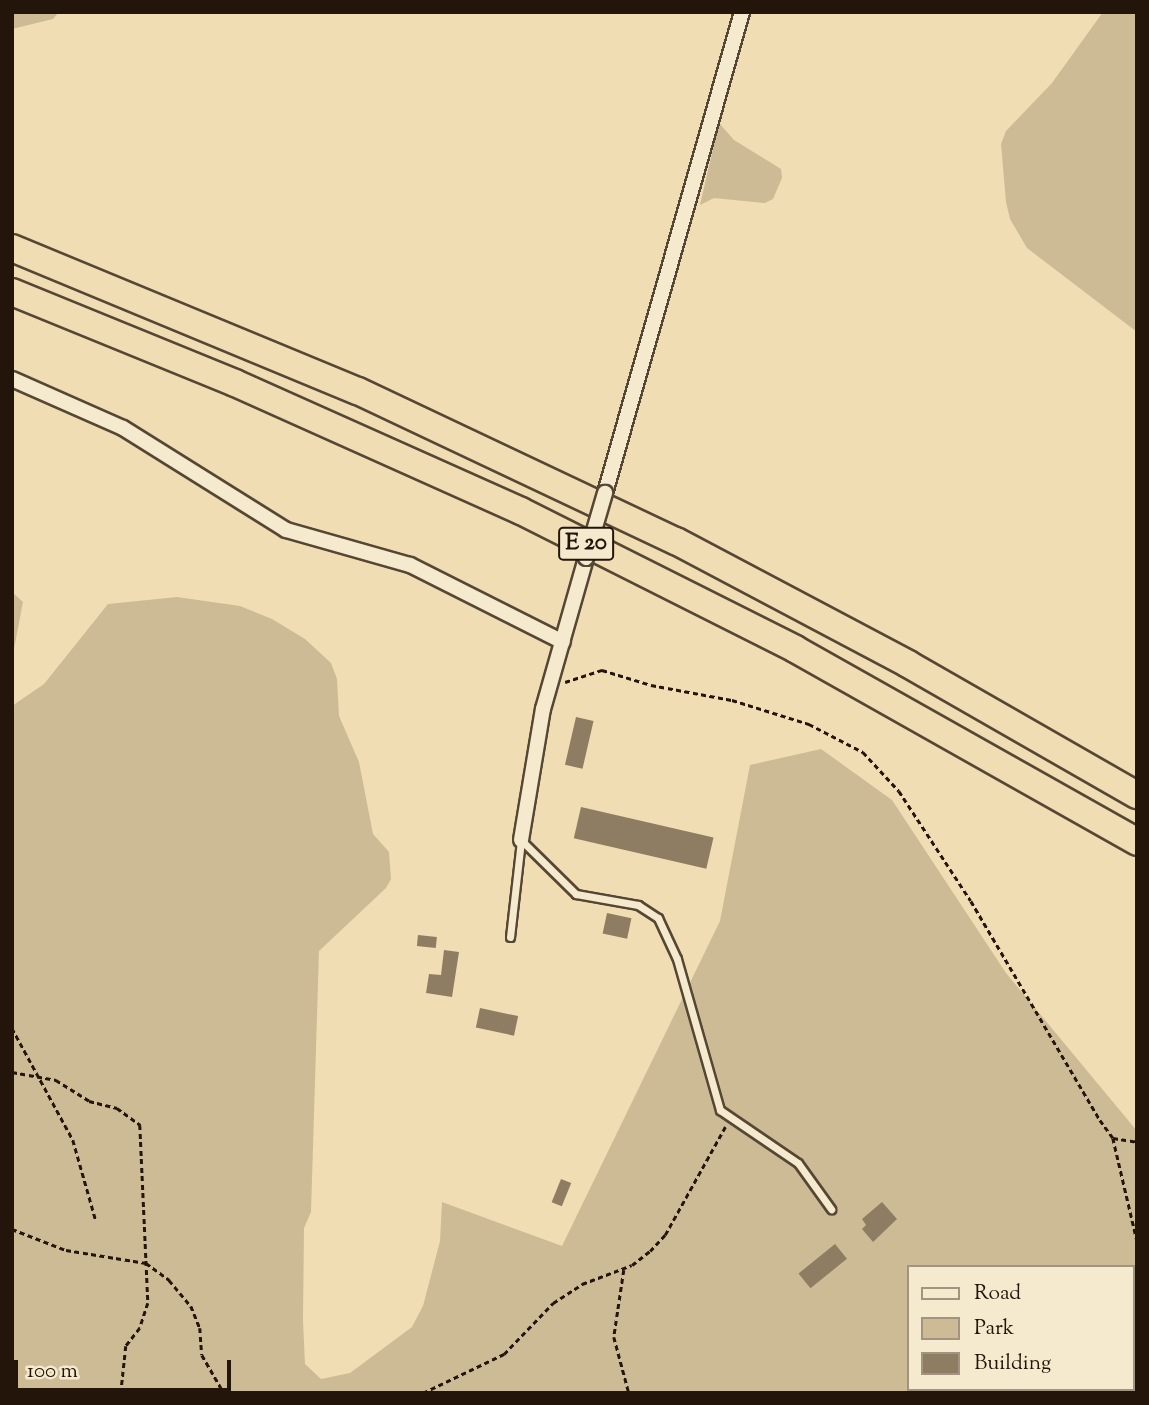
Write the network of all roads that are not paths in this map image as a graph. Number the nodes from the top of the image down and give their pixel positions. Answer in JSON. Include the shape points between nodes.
{"nodes":[{"id":1,"x":742,"y":12,"type":"edge"},
{"id":2,"x":12,"y":248,"type":"edge"},
{"id":3,"x":12,"y":292,"type":"edge"},
{"id":4,"x":12,"y":379,"type":"edge"},
{"id":5,"x":562,"y":642,"type":"junction"},
{"id":6,"x":1137,"y":795,"type":"edge"},
{"id":7,"x":521,"y":840,"type":"junction"},
{"id":8,"x":1137,"y":842,"type":"edge"},
{"id":9,"x":510,"y":937,"type":"dead end"},
{"id":10,"x":831,"y":1209,"type":"dead end"}],
"edges":[{"from":1,"to":5,"type":"street","bridge":true},
{"from":2,"to":6,"type":"highway","number":"E 20","via":[[358,391],[652,529],[908,664]]},
{"from":3,"to":8,"type":"highway","number":"E 20","via":[[247,388],[521,511],[844,676]]},
{"from":4,"to":5,"type":"street","via":[[143,439],[275,525],[318,542],[410,565]]},
{"from":5,"to":7,"type":"street"},
{"from":7,"to":9,"type":"lane"},
{"from":7,"to":10,"type":"lane","via":[[576,894],[638,905],[658,918],[677,959],[711,1092],[729,1120],[798,1163]]}]}
